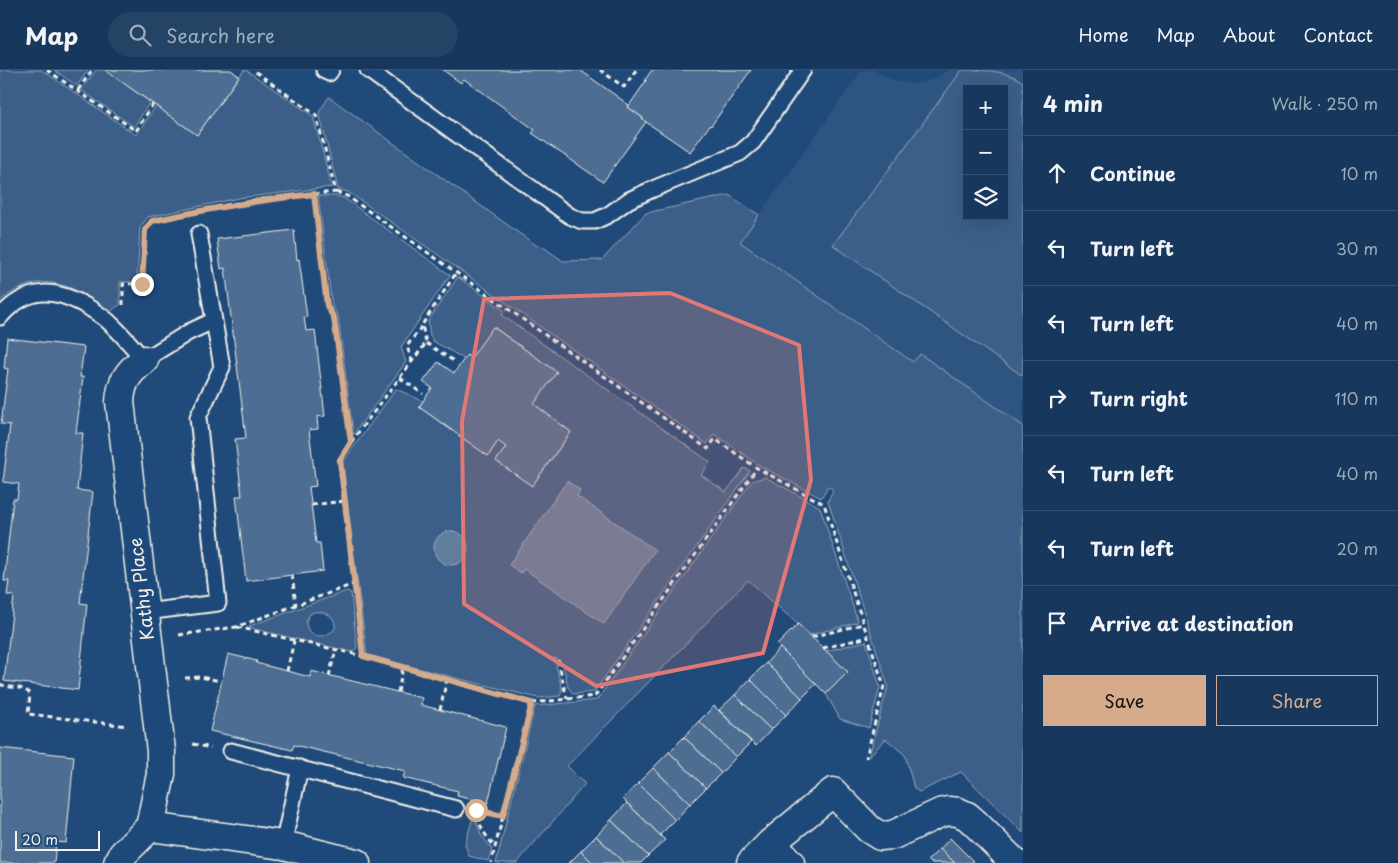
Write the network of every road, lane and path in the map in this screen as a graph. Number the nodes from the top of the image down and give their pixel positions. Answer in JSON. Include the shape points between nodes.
{"nodes":[{"id":1,"x":47,"y":70,"type":"edge"},
{"id":2,"x":92,"y":70,"type":"edge"},
{"id":3,"x":253,"y":70,"type":"edge"},
{"id":4,"x":324,"y":70,"type":"edge"},
{"id":5,"x":331,"y":70,"type":"edge"},
{"id":6,"x":368,"y":70,"type":"edge"},
{"id":7,"x":600,"y":70,"type":"edge"},
{"id":8,"x":636,"y":70,"type":"edge"},
{"id":9,"x":803,"y":70,"type":"edge"},
{"id":10,"x":78,"y":90,"type":"junction"},
{"id":11,"x":153,"y":104,"type":"dead end"},
{"id":12,"x":336,"y":192,"type":"junction"},
{"id":13,"x":314,"y":194,"type":"junction"},
{"id":14,"x":199,"y":234,"type":"dead end"},
{"id":15,"x":456,"y":273,"type":"junction"},
{"id":16,"x":124,"y":310,"type":"dead end"},
{"id":17,"x":0,"y":317,"type":"edge"},
{"id":18,"x":213,"y":321,"type":"junction"},
{"id":19,"x":422,"y":325,"type":"junction"},
{"id":20,"x":426,"y":343,"type":"junction"},
{"id":21,"x":144,"y":360,"type":"junction"},
{"id":22,"x":412,"y":362,"type":"junction"},
{"id":23,"x":455,"y":362,"type":"dead end"},
{"id":24,"x":400,"y":378,"type":"junction"},
{"id":25,"x":423,"y":394,"type":"dead end"},
{"id":26,"x":351,"y":442,"type":"junction"},
{"id":27,"x":757,"y":468,"type":"junction"},
{"id":28,"x":344,"y":501,"type":"junction"},
{"id":29,"x":312,"y":505,"type":"dead end"},
{"id":30,"x":292,"y":575,"type":"dead end"},
{"id":31,"x":354,"y":584,"type":"junction"},
{"id":32,"x":296,"y":605,"type":"junction"},
{"id":33,"x":146,"y":612,"type":"junction"},
{"id":34,"x":863,"y":624,"type":"junction"},
{"id":35,"x":236,"y":627,"type":"junction"},
{"id":36,"x":179,"y":635,"type":"dead end"},
{"id":37,"x":812,"y":637,"type":"dead end"},
{"id":38,"x":868,"y":637,"type":"junction"},
{"id":39,"x":294,"y":640,"type":"junction"},
{"id":40,"x":823,"y":648,"type":"dead end"},
{"id":41,"x":336,"y":650,"type":"junction"},
{"id":42,"x":363,"y":656,"type":"junction"},
{"id":43,"x":558,"y":660,"type":"dead end"},
{"id":44,"x":403,"y":667,"type":"junction"},
{"id":45,"x":287,"y":671,"type":"dead end"},
{"id":46,"x":330,"y":676,"type":"dead end"},
{"id":47,"x":185,"y":678,"type":"dead end"},
{"id":48,"x":447,"y":679,"type":"junction"},
{"id":49,"x":221,"y":681,"type":"dead end"},
{"id":50,"x":0,"y":684,"type":"edge"},
{"id":51,"x":398,"y":692,"type":"dead end"},
{"id":52,"x":567,"y":699,"type":"junction"},
{"id":53,"x":532,"y":703,"type":"junction"},
{"id":54,"x":440,"y":710,"type":"dead end"},
{"id":55,"x":128,"y":726,"type":"dead end"},
{"id":56,"x":193,"y":744,"type":"dead end"},
{"id":57,"x":225,"y":750,"type":"joint"},
{"id":58,"x":866,"y":758,"type":"dead end"},
{"id":59,"x":300,"y":768,"type":"junction"},
{"id":60,"x":456,"y":809,"type":"dead end"},
{"id":61,"x":503,"y":816,"type":"junction"},
{"id":62,"x":150,"y":828,"type":"junction"},
{"id":63,"x":771,"y":843,"type":"junction"},
{"id":64,"x":283,"y":845,"type":"junction"},
{"id":65,"x":495,"y":848,"type":"junction"},
{"id":66,"x":118,"y":863,"type":"edge"},
{"id":67,"x":356,"y":863,"type":"edge"},
{"id":68,"x":491,"y":863,"type":"edge"},
{"id":69,"x":751,"y":863,"type":"edge"},
{"id":70,"x":790,"y":863,"type":"edge"},
{"id":71,"x":1015,"y":863,"type":"edge"}],
"edges":[{"from":1,"to":10,"type":"path"},
{"from":2,"to":10,"type":"path"},
{"from":3,"to":12,"type":"path","via":[[316,115]]},
{"from":4,"to":5,"type":"lane","via":[[329,73]]},
{"from":6,"to":9,"type":"lane","via":[[570,216],[582,221],[608,216],[629,200],[740,153],[753,142]]},
{"from":7,"to":8,"type":"path","via":[[624,87]]},
{"from":10,"to":11,"type":"path","via":[[136,131]]},
{"from":12,"to":13,"type":"path"},
{"from":12,"to":15,"type":"path","via":[[347,196]]},
{"from":13,"to":16,"type":"path","via":[[256,200],[152,221],[145,230],[142,284],[123,284]]},
{"from":13,"to":26,"type":"path","via":[[327,306],[334,318]]},
{"from":14,"to":18,"type":"lane"},
{"from":15,"to":19,"type":"path"},
{"from":15,"to":27,"type":"path","via":[[708,449],[715,440]]},
{"from":17,"to":21,"type":"lane","via":[[15,302],[39,293],[69,297],[109,321]]},
{"from":18,"to":21,"type":"lane"},
{"from":18,"to":33,"type":"lane","via":[[222,367],[198,417],[218,604]]},
{"from":19,"to":20,"type":"path"},
{"from":19,"to":22,"type":"path","via":[[407,346]]},
{"from":20,"to":22,"type":"path"},
{"from":20,"to":23,"type":"path"},
{"from":21,"to":33,"type":"street","name":"Kathy Place","via":[[124,381],[120,402]]},
{"from":22,"to":24,"type":"path"},
{"from":24,"to":25,"type":"path"},
{"from":24,"to":26,"type":"path"},
{"from":26,"to":28,"type":"path","via":[[340,460]]},
{"from":27,"to":34,"type":"path","via":[[824,504]]},
{"from":27,"to":52,"type":"path","via":[[595,696]]},
{"from":28,"to":29,"type":"path"},
{"from":28,"to":31,"type":"path"},
{"from":30,"to":32,"type":"path"},
{"from":31,"to":32,"type":"path"},
{"from":31,"to":42,"type":"path"},
{"from":32,"to":35,"type":"path"},
{"from":33,"to":62,"type":"street","name":"Kathy Place","via":[[161,751],[161,774]]},
{"from":34,"to":37,"type":"path"},
{"from":34,"to":38,"type":"path"},
{"from":35,"to":36,"type":"path"},
{"from":35,"to":39,"type":"path"},
{"from":38,"to":40,"type":"path"},
{"from":38,"to":58,"type":"path","via":[[884,686]]},
{"from":39,"to":41,"type":"path"},
{"from":39,"to":45,"type":"path"},
{"from":41,"to":42,"type":"path"},
{"from":41,"to":46,"type":"path"},
{"from":42,"to":44,"type":"path"},
{"from":43,"to":52,"type":"path"},
{"from":44,"to":48,"type":"path"},
{"from":44,"to":51,"type":"path"},
{"from":47,"to":49,"type":"path"},
{"from":48,"to":53,"type":"path"},
{"from":48,"to":54,"type":"path"},
{"from":50,"to":55,"type":"path","via":[[25,688],[30,694],[28,714]]},
{"from":52,"to":53,"type":"path"},
{"from":53,"to":61,"type":"path"},
{"from":56,"to":57,"type":"path"},
{"from":57,"to":59,"type":"lane"},
{"from":59,"to":60,"type":"lane"},
{"from":59,"to":64,"type":"lane"},
{"from":61,"to":65,"type":"path"},
{"from":61,"to":65,"type":"path","via":[[477,810],[480,825]]},
{"from":62,"to":64,"type":"street"},
{"from":62,"to":66,"type":"street"},
{"from":63,"to":69,"type":"street"},
{"from":63,"to":70,"type":"street"},
{"from":63,"to":71,"type":"street","via":[[833,792],[880,836],[893,835],[940,813],[958,812],[976,823]]},
{"from":64,"to":67,"type":"street"},
{"from":65,"to":68,"type":"path"}]}
